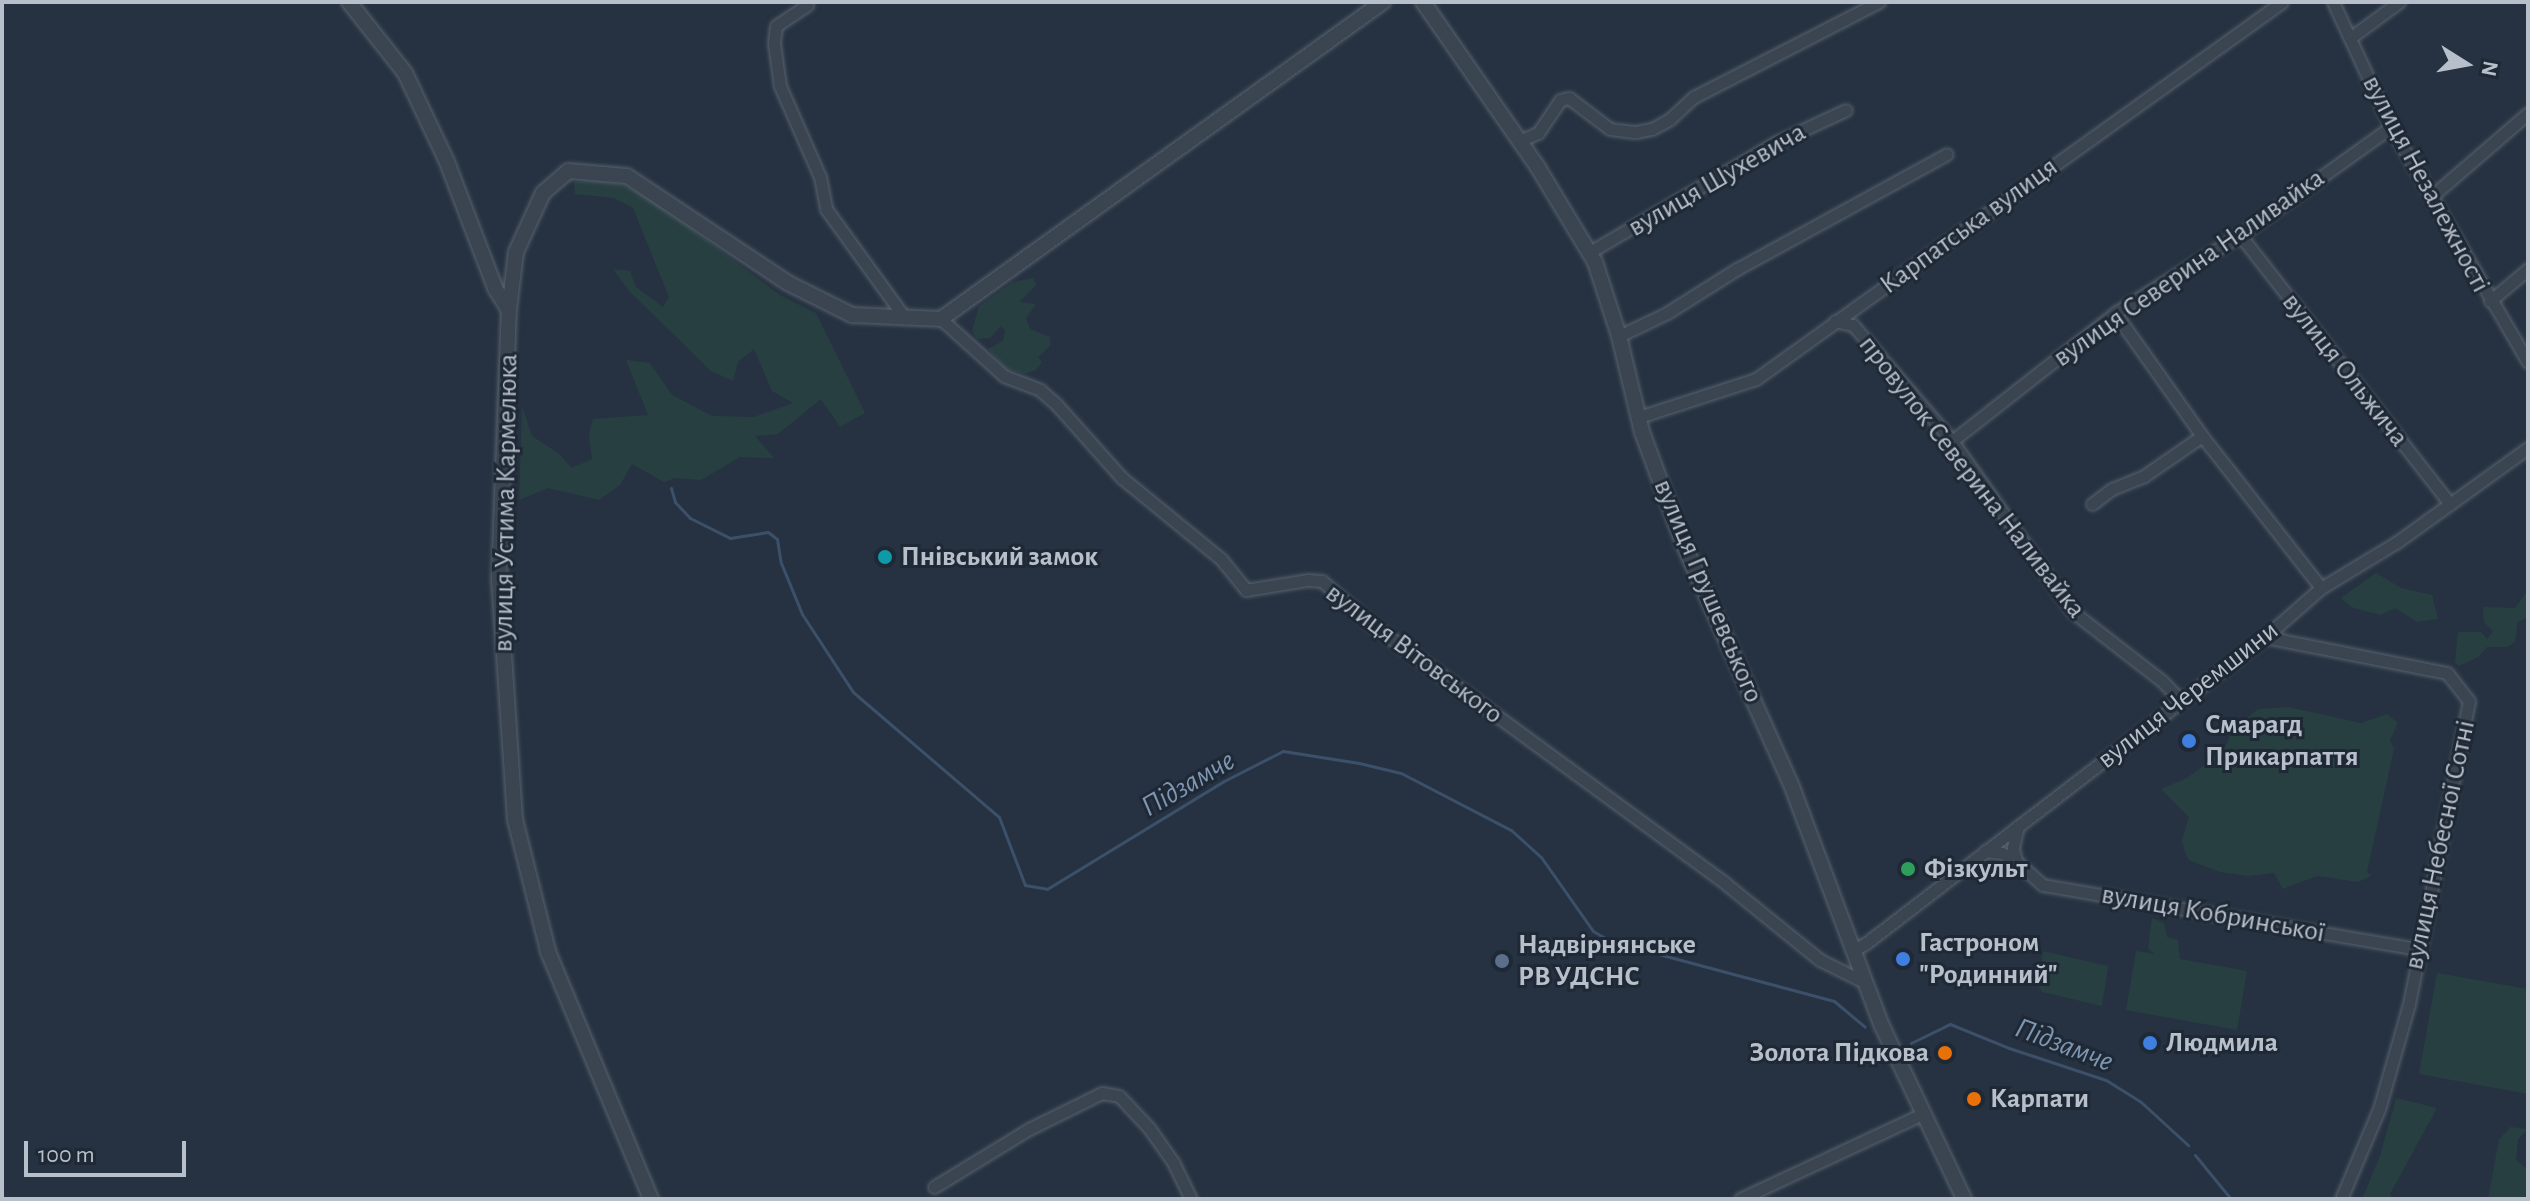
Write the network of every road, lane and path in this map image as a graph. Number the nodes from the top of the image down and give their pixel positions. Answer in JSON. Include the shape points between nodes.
{"nodes":[{"id":1,"x":349,"y":2,"type":"edge"},
{"id":2,"x":807,"y":2,"type":"edge"},
{"id":3,"x":1383,"y":2,"type":"edge"},
{"id":4,"x":1423,"y":2,"type":"edge"},
{"id":5,"x":1879,"y":2,"type":"edge"},
{"id":6,"x":2282,"y":2,"type":"edge"},
{"id":7,"x":2333,"y":2,"type":"edge"},
{"id":8,"x":2399,"y":2,"type":"edge"},
{"id":9,"x":2350,"y":38,"type":"junction"},
{"id":10,"x":1846,"y":110,"type":"dead end"},
{"id":11,"x":2528,"y":113,"type":"edge"},
{"id":12,"x":2391,"y":127,"type":"junction"},
{"id":13,"x":1519,"y":141,"type":"junction"},
{"id":14,"x":1947,"y":154,"type":"dead end"},
{"id":15,"x":2432,"y":196,"type":"junction"},
{"id":16,"x":2240,"y":235,"type":"junction"},
{"id":17,"x":1590,"y":252,"type":"junction"},
{"id":18,"x":2528,"y":269,"type":"edge"},
{"id":19,"x":2490,"y":301,"type":"junction"},
{"id":20,"x":509,"y":310,"type":"junction"},
{"id":21,"x":2115,"y":313,"type":"junction"},
{"id":22,"x":905,"y":318,"type":"junction"},
{"id":23,"x":941,"y":319,"type":"junction"},
{"id":24,"x":1835,"y":321,"type":"junction"},
{"id":25,"x":1619,"y":336,"type":"junction"},
{"id":26,"x":2528,"y":362,"type":"edge"},
{"id":27,"x":1639,"y":417,"type":"junction"},
{"id":28,"x":2202,"y":436,"type":"junction"},
{"id":29,"x":1952,"y":441,"type":"junction"},
{"id":30,"x":2528,"y":448,"type":"edge"},
{"id":31,"x":2092,"y":504,"type":"dead end"},
{"id":32,"x":2450,"y":504,"type":"junction"},
{"id":33,"x":2321,"y":588,"type":"junction"},
{"id":34,"x":2265,"y":637,"type":"junction"},
{"id":35,"x":2181,"y":701,"type":"junction"},
{"id":36,"x":2018,"y":826,"type":"junction"},
{"id":37,"x":1985,"y":851,"type":"junction"},
{"id":38,"x":2016,"y":861,"type":"junction"},
{"id":39,"x":2419,"y":949,"type":"junction"},
{"id":40,"x":1853,"y":950,"type":"junction"},
{"id":41,"x":1864,"y":982,"type":"junction"},
{"id":42,"x":1922,"y":1114,"type":"junction"},
{"id":43,"x":934,"y":1187,"type":"dead end"},
{"id":44,"x":651,"y":1199,"type":"edge"},
{"id":45,"x":1191,"y":1199,"type":"edge"},
{"id":46,"x":1740,"y":1199,"type":"edge"},
{"id":47,"x":1964,"y":1199,"type":"edge"},
{"id":48,"x":2341,"y":1199,"type":"edge"}],
"edges":[{"from":1,"to":20,"type":"street","via":[[405,73]]},
{"from":2,"to":22,"type":"street","via":[[776,26],[780,86],[820,177],[826,209]]},
{"from":3,"to":23,"type":"street"},
{"from":4,"to":13,"type":"street","name":"вулиця Грушевського"},
{"from":5,"to":13,"type":"street","via":[[1694,97],[1652,129],[1610,129],[1569,98],[1560,100],[1538,133]]},
{"from":6,"to":24,"type":"street","name":"Карпатська вулиця"},
{"from":7,"to":9,"type":"street","name":"вулиця Незалежності"},
{"from":8,"to":9,"type":"street"},
{"from":9,"to":12,"type":"street","name":"вулиця Незалежності"},
{"from":10,"to":17,"type":"street","name":"вулиця Шухевича","via":[[1775,143]]},
{"from":11,"to":15,"type":"street"},
{"from":12,"to":15,"type":"street","name":"вулиця Незалежності"},
{"from":12,"to":16,"type":"street","name":"вулиця Северина Наливайка"},
{"from":13,"to":17,"type":"street","name":"вулиця Грушевського"},
{"from":14,"to":25,"type":"street"},
{"from":15,"to":19,"type":"street","name":"вулиця Незалежності"},
{"from":16,"to":21,"type":"street","name":"вулиця Северина Наливайка"},
{"from":16,"to":32,"type":"street","name":"вулиця Ольжича"},
{"from":17,"to":25,"type":"street","name":"вулиця Грушевського"},
{"from":18,"to":19,"type":"street"},
{"from":19,"to":26,"type":"street","name":"вулиця Незалежності"},
{"from":20,"to":22,"type":"street","name":"вулиця Устима Кармелюка","via":[[516,252],[543,193],[568,171],[627,176],[788,283],[852,315]]},
{"from":20,"to":44,"type":"street","name":"вулиця Устима Кармелюка","via":[[499,579],[515,820],[548,951]]},
{"from":21,"to":28,"type":"street"},
{"from":21,"to":29,"type":"street","name":"вулиця Северина Наливайка"},
{"from":22,"to":23,"type":"street","name":"вулиця Устима Кармелюка"},
{"from":23,"to":41,"type":"street","name":"вулиця Вітовського","via":[[1004,376],[1040,390],[1056,404],[1122,478],[1221,559],[1246,590],[1322,581],[1370,623],[1726,884],[1820,960]]},
{"from":24,"to":27,"type":"street","name":"Карпатська вулиця","via":[[1756,379]]},
{"from":24,"to":29,"type":"street","name":"провулок Северина Наливайка","via":[[1853,325]]},
{"from":25,"to":27,"type":"street","name":"вулиця Грушевського"},
{"from":27,"to":40,"type":"street","name":"вулиця Грушевського","via":[[1683,543],[1792,787]]},
{"from":28,"to":31,"type":"street"},
{"from":28,"to":33,"type":"street"},
{"from":29,"to":35,"type":"street","name":"провулок Северина Наливайка","via":[[2073,612]]},
{"from":30,"to":32,"type":"street","name":"вулиця Черемшини"},
{"from":32,"to":33,"type":"street","name":"вулиця Черемшини"},
{"from":33,"to":34,"type":"street","name":"вулиця Черемшини"},
{"from":34,"to":35,"type":"street","name":"вулиця Черемшини"},
{"from":34,"to":39,"type":"street","name":"вулиця Небесної Сотні","via":[[2447,673],[2469,701]]},
{"from":35,"to":36,"type":"street","name":"вулиця Черемшини"},
{"from":36,"to":37,"type":"street","name":"вулиця Черемшини"},
{"from":36,"to":38,"type":"street"},
{"from":37,"to":38,"type":"street","name":"вулиця Кобринської"},
{"from":37,"to":40,"type":"street","name":"вулиця Черемшини"},
{"from":38,"to":39,"type":"street","name":"вулиця Кобринської","via":[[2043,885]]},
{"from":39,"to":48,"type":"street","name":"вулиця Небесної Сотні","via":[[2379,1109]]},
{"from":40,"to":41,"type":"street","name":"вулиця Грушевського"},
{"from":41,"to":42,"type":"street","name":"вулиця Грушевського"},
{"from":42,"to":46,"type":"street"},
{"from":42,"to":47,"type":"street","name":"вулиця Грушевського"},
{"from":43,"to":45,"type":"street","via":[[1029,1129],[1102,1093],[1119,1096],[1149,1128]]}]}
